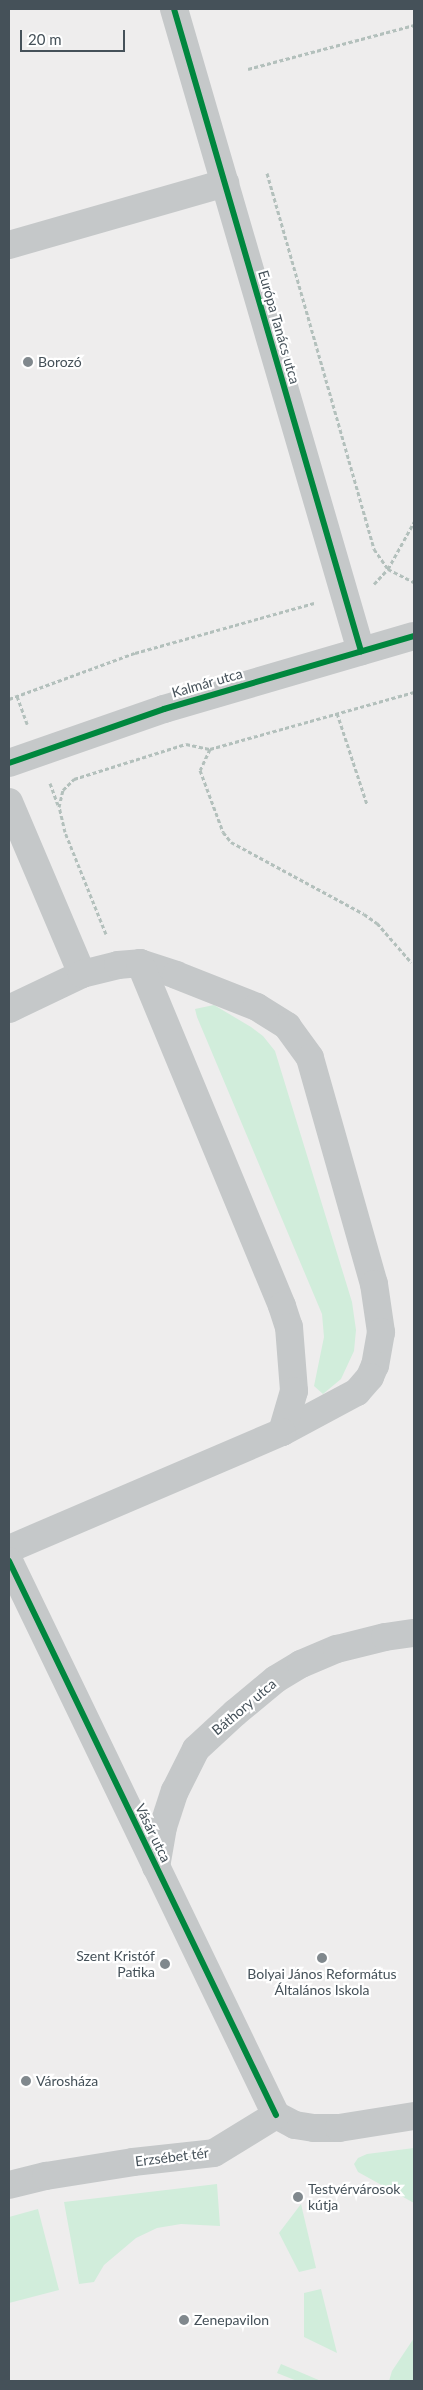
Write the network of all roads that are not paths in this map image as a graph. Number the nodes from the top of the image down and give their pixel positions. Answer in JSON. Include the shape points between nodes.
{"nodes":[{"id":1,"x":174,"y":9,"type":"edge"},
{"id":2,"x":225,"y":183,"type":"junction"},
{"id":3,"x":9,"y":245,"type":"edge"},
{"id":4,"x":414,"y":636,"type":"edge"},
{"id":5,"x":361,"y":651,"type":"junction"},
{"id":6,"x":9,"y":763,"type":"edge"},
{"id":7,"x":9,"y":802,"type":"edge"},
{"id":8,"x":129,"y":964,"type":"junction"},
{"id":9,"x":82,"y":974,"type":"junction"},
{"id":10,"x":9,"y":1009,"type":"edge"},
{"id":11,"x":282,"y":1432,"type":"junction"},
{"id":12,"x":9,"y":1549,"type":"edge"},
{"id":13,"x":9,"y":1561,"type":"edge"},
{"id":14,"x":414,"y":1633,"type":"edge"},
{"id":15,"x":156,"y":1868,"type":"junction"},
{"id":16,"x":276,"y":2116,"type":"junction"},
{"id":17,"x":414,"y":2116,"type":"edge"},
{"id":18,"x":9,"y":2184,"type":"edge"}],
"edges":[{"from":1,"to":2,"type":"street","name":"Európa Tanács utca"},
{"from":2,"to":3,"type":"street"},
{"from":2,"to":5,"type":"street","name":"Európa Tanács utca"},
{"from":4,"to":5,"type":"street","name":"Kalmár utca"},
{"from":5,"to":6,"type":"street","name":"Kalmár utca","via":[[164,709]]},
{"from":7,"to":9,"type":"street"},
{"from":8,"to":9,"type":"street"},
{"from":8,"to":11,"type":"street","via":[[289,1327],[294,1391]]},
{"from":8,"to":11,"type":"street","via":[[176,975],[258,1007],[287,1026],[310,1058],[374,1284],[381,1332],[375,1365],[357,1392]]},
{"from":9,"to":10,"type":"street"},
{"from":11,"to":12,"type":"street"},
{"from":13,"to":15,"type":"street","name":"Vásár utca"},
{"from":14,"to":15,"type":"street","name":"Báthory utca","via":[[338,1649],[310,1660],[276,1679],[235,1713],[196,1750],[174,1791],[163,1827]]},
{"from":15,"to":16,"type":"street","name":"Vásár utca"},
{"from":16,"to":17,"type":"street","via":[[294,2125],[331,2128]]},
{"from":16,"to":18,"type":"street","name":"Erzsébet tér","via":[[214,2153],[133,2162]]}]}
